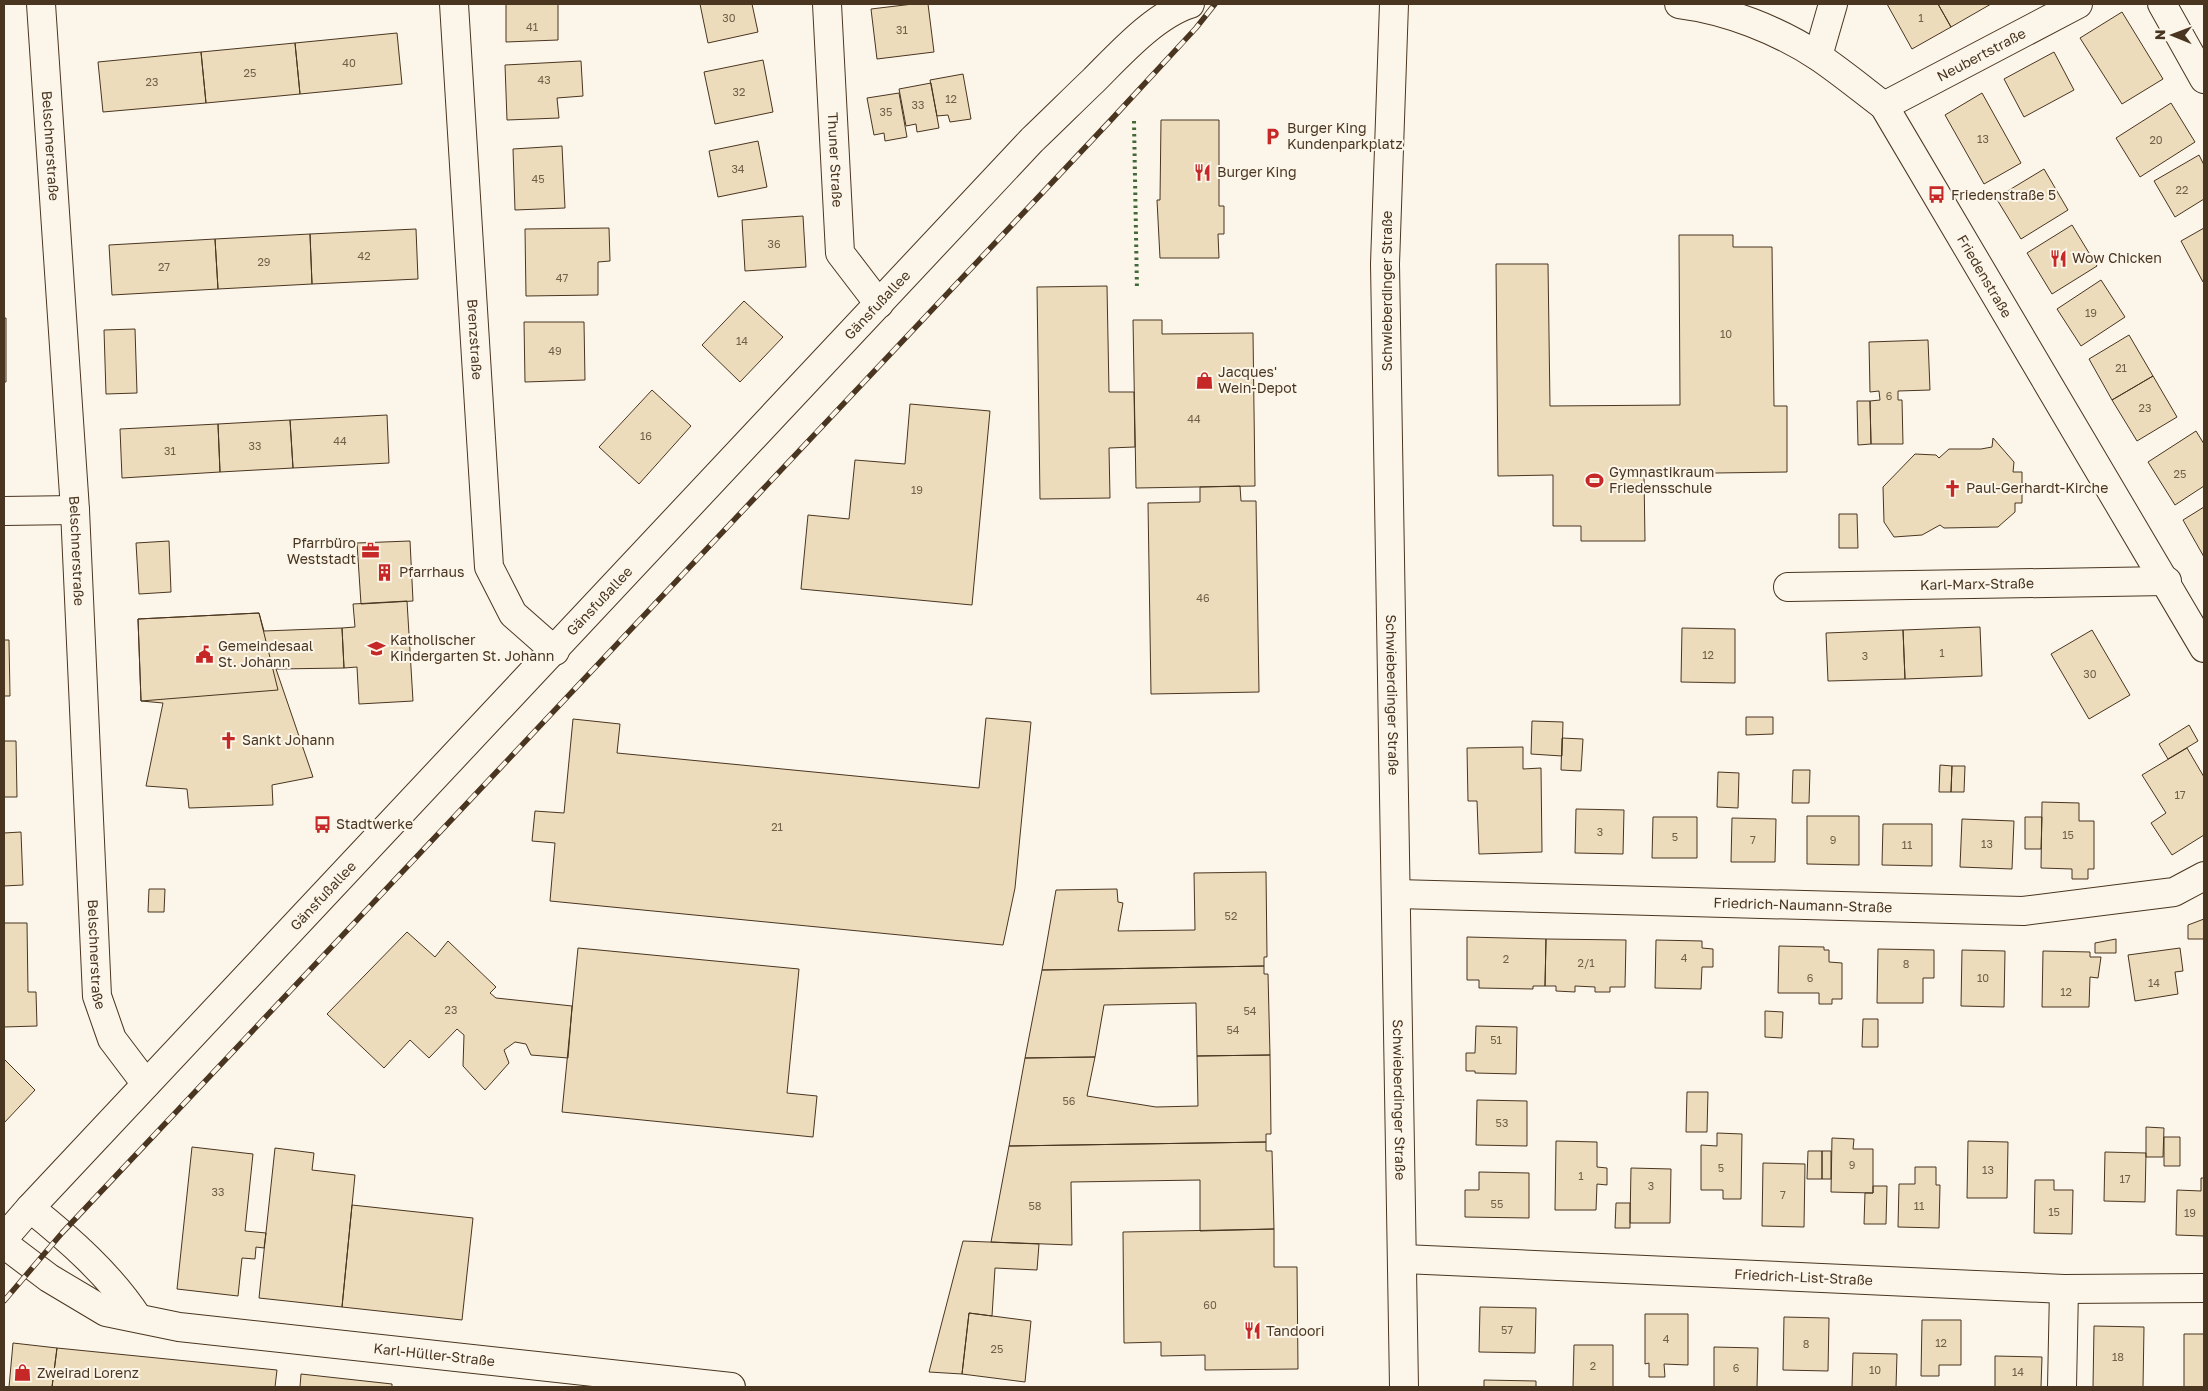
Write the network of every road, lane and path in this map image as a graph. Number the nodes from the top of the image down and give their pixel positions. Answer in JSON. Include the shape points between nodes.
{"nodes":[{"id":1,"x":41,"y":4,"type":"edge"},
{"id":2,"x":454,"y":4,"type":"edge"},
{"id":3,"x":827,"y":4,"type":"edge"},
{"id":4,"x":1190,"y":4,"type":"edge"},
{"id":5,"x":1394,"y":4,"type":"edge"},
{"id":6,"x":1679,"y":4,"type":"edge"},
{"id":7,"x":1833,"y":4,"type":"edge"},
{"id":8,"x":2078,"y":4,"type":"edge"},
{"id":9,"x":2162,"y":4,"type":"edge"},
{"id":10,"x":1818,"y":56,"type":"junction"},
{"id":11,"x":2204,"y":79,"type":"edge"},
{"id":12,"x":1884,"y":106,"type":"junction"},
{"id":13,"x":879,"y":304,"type":"junction"},
{"id":14,"x":75,"y":510,"type":"junction"},
{"id":15,"x":4,"y":511,"type":"edge"},
{"id":16,"x":2166,"y":581,"type":"junction"},
{"id":17,"x":1788,"y":587,"type":"dead end"},
{"id":18,"x":2204,"y":648,"type":"edge"},
{"id":19,"x":555,"y":650,"type":"junction"},
{"id":20,"x":2204,"y":876,"type":"edge"},
{"id":21,"x":1397,"y":894,"type":"junction"},
{"id":22,"x":146,"y":1084,"type":"junction"},
{"id":23,"x":30,"y":1208,"type":"junction"},
{"id":24,"x":4,"y":1238,"type":"edge"},
{"id":25,"x":4,"y":1244,"type":"edge"},
{"id":26,"x":1404,"y":1259,"type":"junction"},
{"id":27,"x":2204,"y":1288,"type":"edge"},
{"id":28,"x":2064,"y":1289,"type":"junction"},
{"id":29,"x":138,"y":1318,"type":"junction"},
{"id":30,"x":731,"y":1387,"type":"edge"},
{"id":31,"x":1404,"y":1387,"type":"edge"},
{"id":32,"x":2062,"y":1387,"type":"edge"}],
"edges":[{"from":1,"to":14,"type":"street","name":"Belschnerstraße"},
{"from":2,"to":19,"type":"street","name":"Brenzstraße","via":[[489,567],[512,614]]},
{"from":3,"to":13,"type":"street","name":"Thuner Straße","via":[[840,253]]},
{"from":4,"to":13,"type":"street","name":"Gänsfußallee","via":[[1156,22],[1123,51],[1032,140]]},
{"from":5,"to":21,"type":"street","name":"Schwieberdinger Straße","via":[[1385,264]]},
{"from":6,"to":10,"type":"street","name":"Friedenstraße","via":[[1704,7],[1769,30]]},
{"from":7,"to":10,"type":"street"},
{"from":8,"to":12,"type":"street","name":"Neubertstraße"},
{"from":9,"to":11,"type":"street"},
{"from":10,"to":12,"type":"street","name":"Friedenstraße"},
{"from":12,"to":16,"type":"street","name":"Friedenstraße"},
{"from":13,"to":19,"type":"street","name":"Gänsfußallee"},
{"from":14,"to":15,"type":"street"},
{"from":14,"to":22,"type":"street","name":"Belschnerstraße","via":[[97,996],[112,1039]]},
{"from":16,"to":17,"type":"street","name":"Karl-Marx-Straße"},
{"from":16,"to":18,"type":"street","name":"Friedenstraße"},
{"from":19,"to":22,"type":"street","name":"Gänsfußallee"},
{"from":20,"to":21,"type":"street","name":"Friedrich-Naumann-Straße","via":[[2174,892],[2023,911]]},
{"from":21,"to":26,"type":"street","name":"Schwieberdinger Straße"},
{"from":22,"to":23,"type":"street","name":"Gänsfußallee"},
{"from":23,"to":24,"type":"street","name":"Gänsfußallee"},
{"from":23,"to":29,"type":"street","via":[[76,1247],[125,1298]]},
{"from":25,"to":29,"type":"street","name":"Karl-Hüller-Straße","via":[[49,1278],[106,1312]]},
{"from":26,"to":28,"type":"street","name":"Friedrich-List-Straße"},
{"from":26,"to":31,"type":"street","name":"Schwieberdinger Straße"},
{"from":27,"to":28,"type":"street","name":"Friedrich-List-Straße"},
{"from":28,"to":32,"type":"street"},
{"from":29,"to":30,"type":"street","name":"Karl-Hüller-Straße","via":[[179,1327]]}]}
